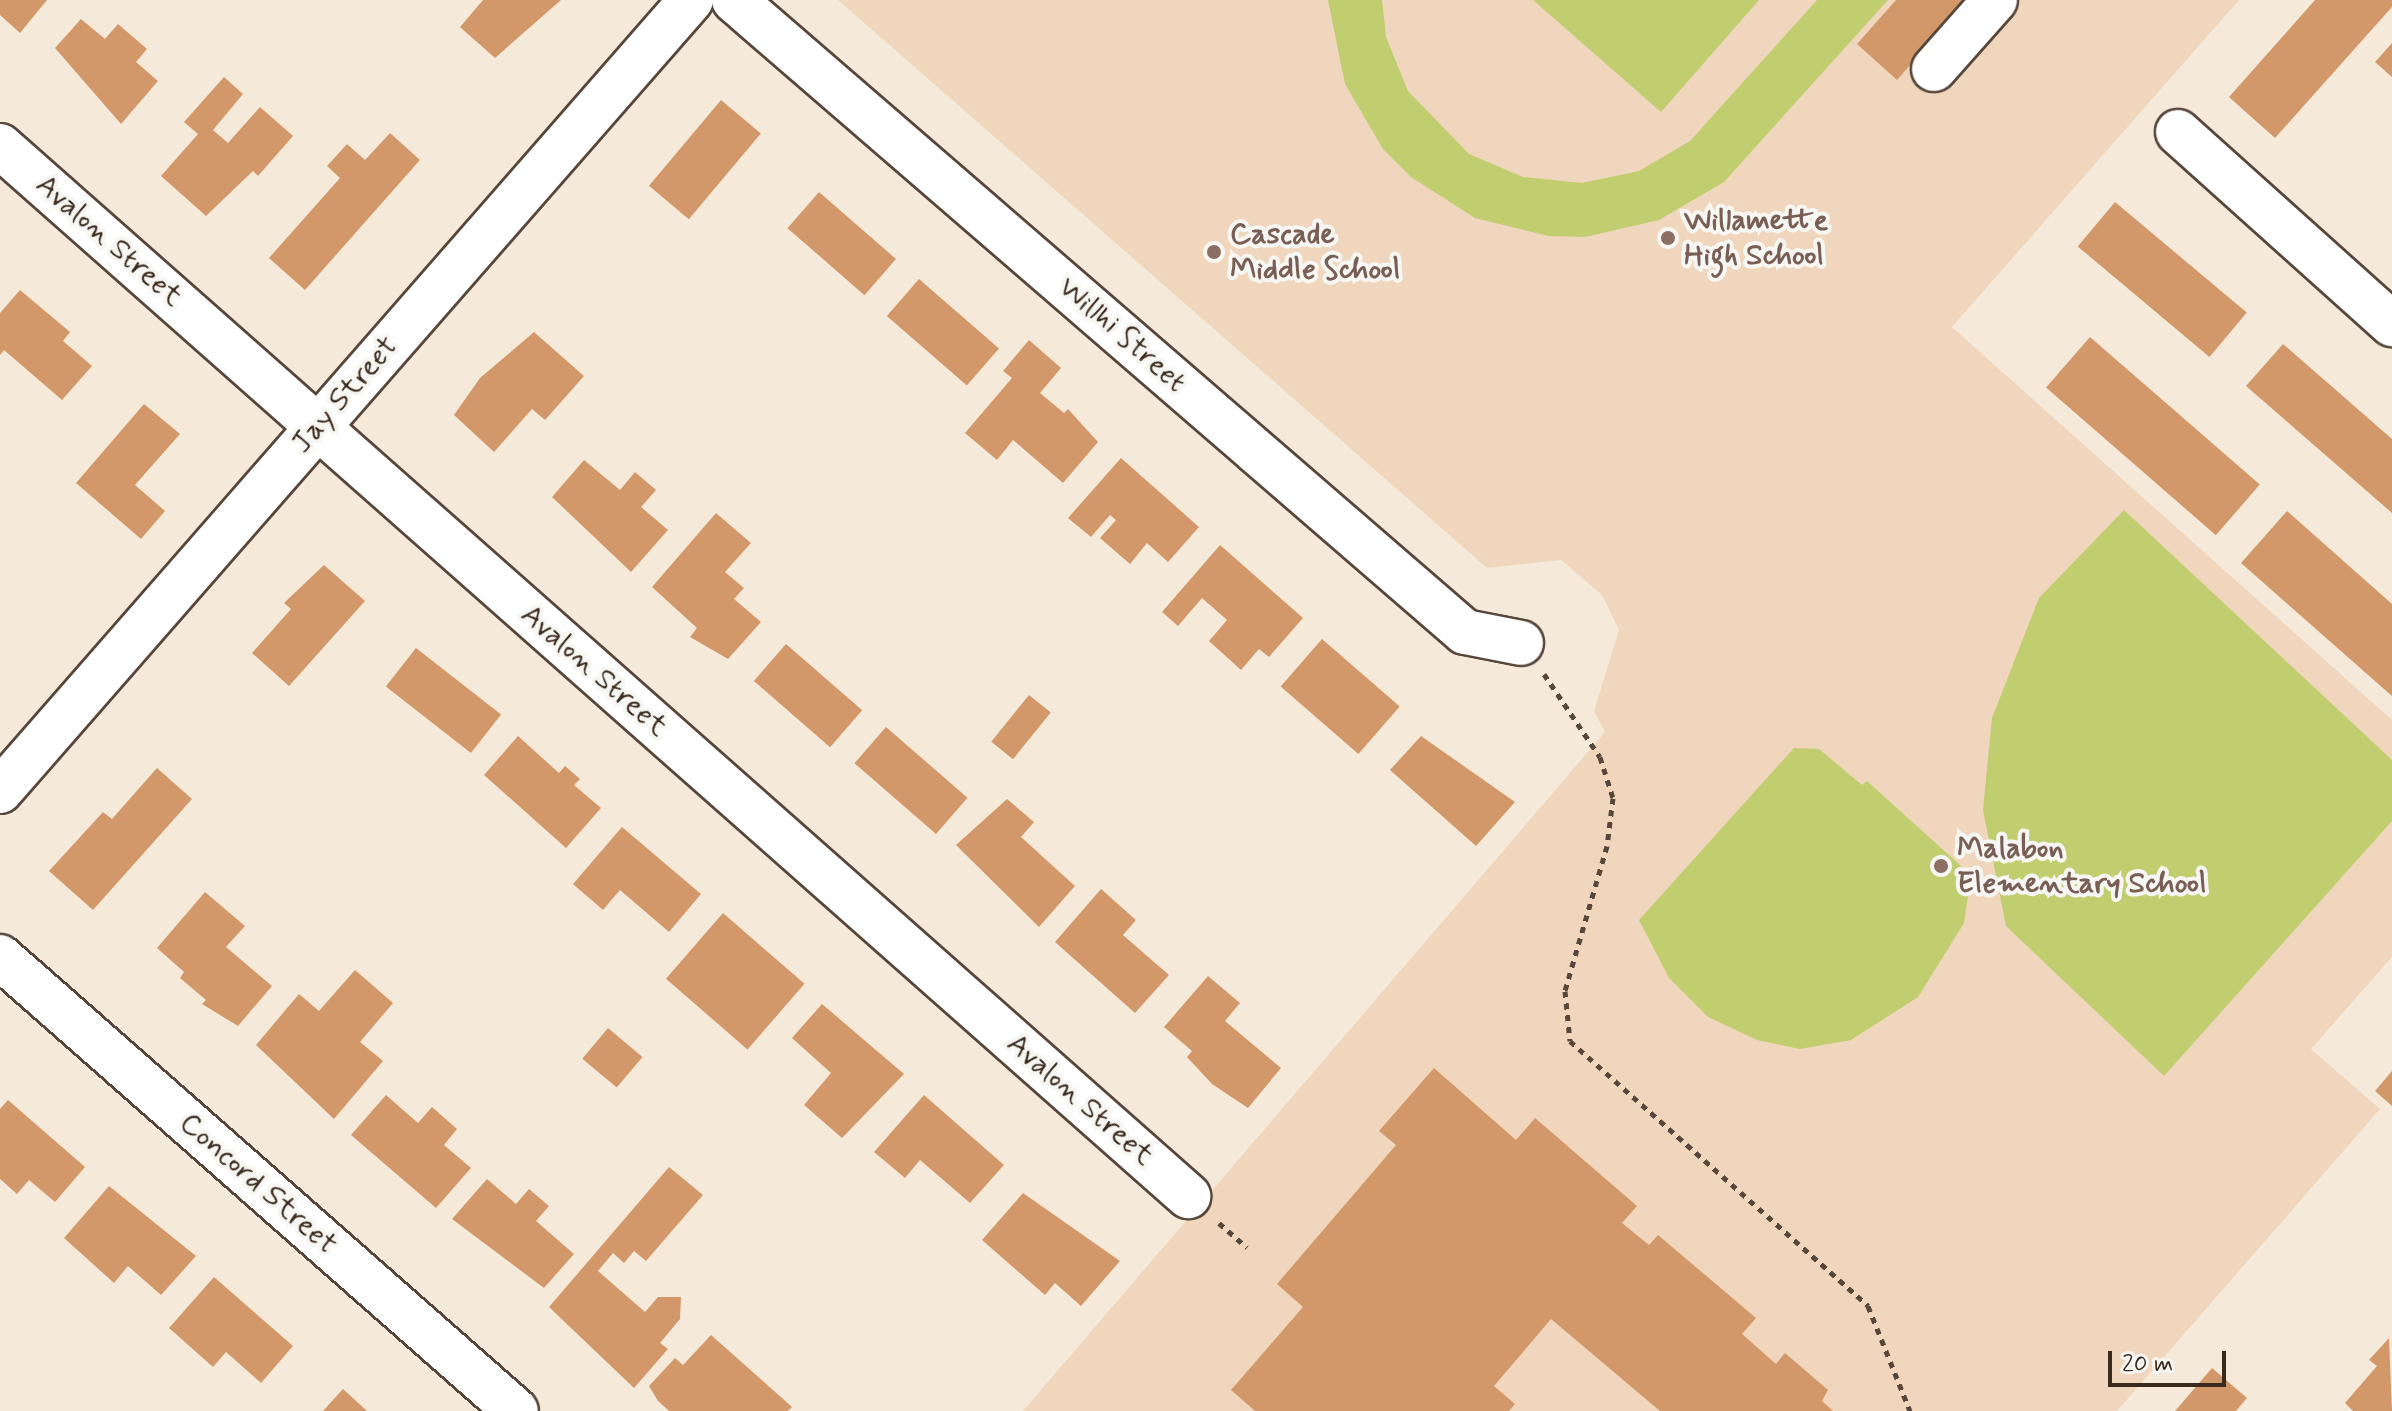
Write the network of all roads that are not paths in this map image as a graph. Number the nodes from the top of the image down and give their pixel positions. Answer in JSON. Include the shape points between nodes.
{"nodes":[{"id":1,"x":691,"y":0,"type":"edge"},
{"id":2,"x":734,"y":0,"type":"edge"},
{"id":3,"x":1995,"y":0,"type":"edge"},
{"id":4,"x":1934,"y":69,"type":"dead end"},
{"id":5,"x":2178,"y":132,"type":"dead end"},
{"id":6,"x":0,"y":146,"type":"edge"},
{"id":7,"x":2392,"y":324,"type":"edge"},
{"id":8,"x":317,"y":426,"type":"junction"},
{"id":9,"x":1521,"y":643,"type":"road end"},
{"id":10,"x":0,"y":791,"type":"edge"},
{"id":11,"x":0,"y":957,"type":"edge"},
{"id":12,"x":1188,"y":1196,"type":"dead end"},
{"id":13,"x":508,"y":1408,"type":"edge"}],
"edges":[{"from":1,"to":8,"type":"street","name":"Jay Street"},
{"from":2,"to":9,"type":"street","name":"Willhi Street","via":[[1465,632]]},
{"from":3,"to":4,"type":"street"},
{"from":5,"to":7,"type":"street"},
{"from":6,"to":8,"type":"street","name":"Avalon Street"},
{"from":8,"to":10,"type":"street","name":"Jay Street"},
{"from":8,"to":12,"type":"street","name":"Avalon Street"},
{"from":11,"to":13,"type":"street","name":"Concord Street"}]}
